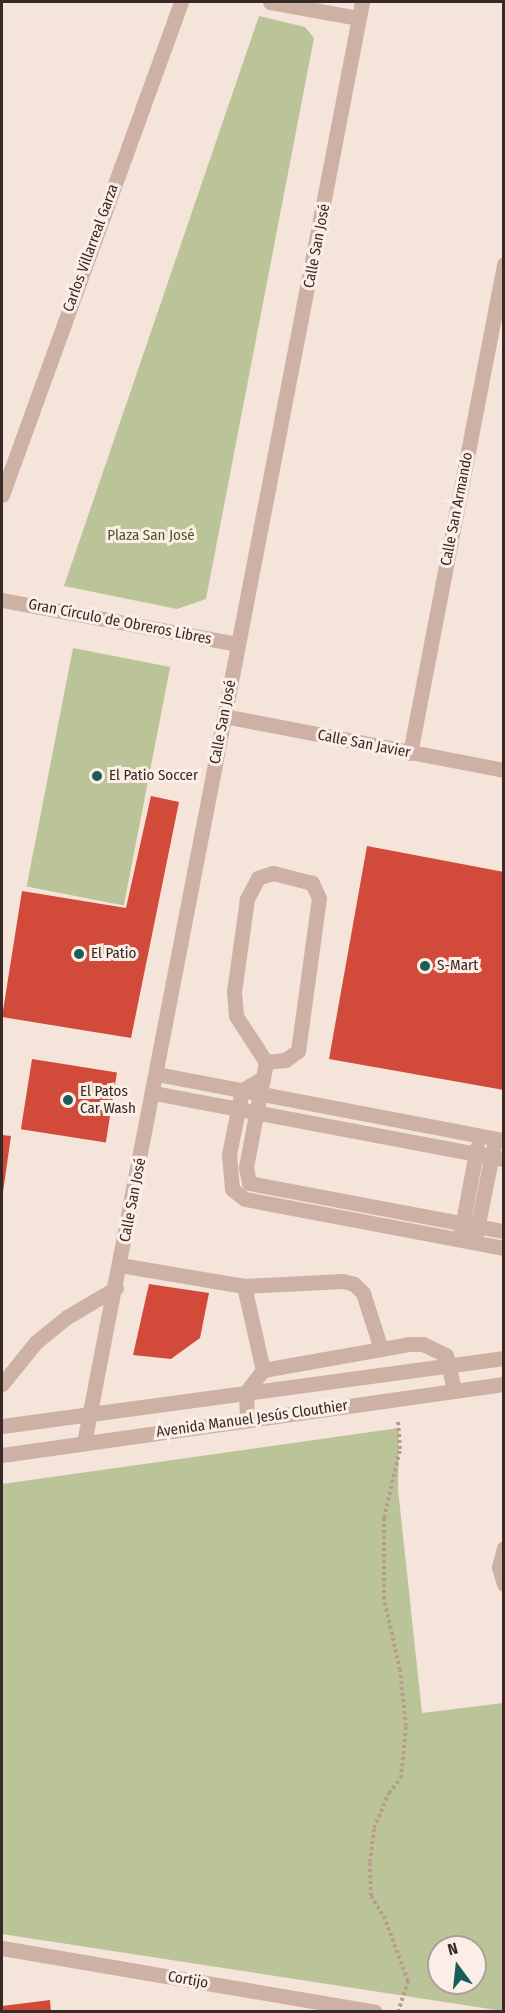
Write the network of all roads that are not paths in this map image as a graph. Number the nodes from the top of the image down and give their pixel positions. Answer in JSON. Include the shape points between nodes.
{"nodes":[{"id":1,"x":181,"y":2,"type":"edge"},
{"id":2,"x":270,"y":2,"type":"edge"},
{"id":3,"x":362,"y":2,"type":"edge"},
{"id":4,"x":358,"y":18,"type":"junction"},
{"id":5,"x":504,"y":264,"type":"edge"},
{"id":6,"x":2,"y":495,"type":"edge"},
{"id":7,"x":2,"y":600,"type":"edge"},
{"id":8,"x":238,"y":644,"type":"junction"},
{"id":9,"x":224,"y":717,"type":"junction"},
{"id":10,"x":410,"y":753,"type":"junction"},
{"id":11,"x":504,"y":770,"type":"edge"},
{"id":12,"x":266,"y":1062,"type":"junction"},
{"id":13,"x":157,"y":1074,"type":"junction"},
{"id":14,"x":263,"y":1078,"type":"junction"},
{"id":15,"x":242,"y":1090,"type":"junction"},
{"id":16,"x":154,"y":1093,"type":"junction"},
{"id":17,"x":260,"y":1094,"type":"junction"},
{"id":18,"x":238,"y":1109,"type":"junction"},
{"id":19,"x":256,"y":1113,"type":"junction"},
{"id":20,"x":479,"y":1135,"type":"junction"},
{"id":21,"x":499,"y":1139,"type":"edge"},
{"id":22,"x":490,"y":1157,"type":"edge"},
{"id":23,"x":470,"y":1225,"type":"junction"},
{"id":24,"x":504,"y":1231,"type":"edge"},
{"id":25,"x":466,"y":1241,"type":"junction"},
{"id":26,"x":504,"y":1248,"type":"edge"},
{"id":27,"x":120,"y":1265,"type":"junction"},
{"id":28,"x":244,"y":1286,"type":"junction"},
{"id":29,"x":116,"y":1288,"type":"junction"},
{"id":30,"x":381,"y":1349,"type":"junction"},
{"id":31,"x":504,"y":1358,"type":"edge"},
{"id":32,"x":449,"y":1364,"type":"junction"},
{"id":33,"x":263,"y":1370,"type":"junction"},
{"id":34,"x":2,"y":1384,"type":"edge"},
{"id":35,"x":504,"y":1384,"type":"edge"},
{"id":36,"x":454,"y":1391,"type":"junction"},
{"id":37,"x":246,"y":1392,"type":"junction"},
{"id":38,"x":88,"y":1414,"type":"junction"},
{"id":39,"x":247,"y":1420,"type":"junction"},
{"id":40,"x":2,"y":1426,"type":"edge"},
{"id":41,"x":84,"y":1443,"type":"junction"},
{"id":42,"x":2,"y":1455,"type":"edge"},
{"id":43,"x":504,"y":1548,"type":"edge"},
{"id":44,"x":504,"y":1584,"type":"edge"},
{"id":45,"x":2,"y":1948,"type":"edge"},
{"id":46,"x":365,"y":2011,"type":"edge"}],
"edges":[{"from":1,"to":6,"type":"street","name":"Carlos Villarreal Garza"},
{"from":2,"to":4,"type":"street"},
{"from":3,"to":4,"type":"street","name":"Calle San José"},
{"from":4,"to":8,"type":"street","name":"Calle San José"},
{"from":5,"to":10,"type":"street","name":"Calle San Armando"},
{"from":7,"to":8,"type":"street","name":"Gran Círculo de Obreros Libres"},
{"from":8,"to":9,"type":"street","name":"Calle San José"},
{"from":9,"to":10,"type":"street","name":"Calle San Javier"},
{"from":9,"to":13,"type":"street","name":"Calle San José"},
{"from":10,"to":11,"type":"street","name":"Calle San Javier"},
{"from":12,"to":12,"type":"street","via":[[285,1060],[298,1051],[319,898],[312,883],[273,873],[258,878],[247,899],[234,992],[236,1016]]},
{"from":12,"to":14,"type":"street"},
{"from":13,"to":15,"type":"street"},
{"from":13,"to":16,"type":"street","name":"Calle San José"},
{"from":14,"to":15,"type":"street"},
{"from":14,"to":17,"type":"street"},
{"from":15,"to":17,"type":"street"},
{"from":15,"to":18,"type":"street"},
{"from":16,"to":18,"type":"street"},
{"from":16,"to":27,"type":"street","name":"Calle San José"},
{"from":17,"to":19,"type":"street"},
{"from":17,"to":20,"type":"street"},
{"from":18,"to":19,"type":"street"},
{"from":18,"to":25,"type":"street","via":[[228,1174],[232,1190],[245,1199]]},
{"from":19,"to":22,"type":"street"},
{"from":19,"to":23,"type":"street","via":[[246,1167],[249,1183]]},
{"from":20,"to":21,"type":"street"},
{"from":20,"to":22,"type":"street"},
{"from":21,"to":22,"type":"street"},
{"from":22,"to":23,"type":"street"},
{"from":23,"to":24,"type":"street"},
{"from":23,"to":25,"type":"street"},
{"from":25,"to":26,"type":"street"},
{"from":27,"to":28,"type":"street"},
{"from":27,"to":29,"type":"street","name":"Calle San José"},
{"from":28,"to":30,"type":"street","via":[[343,1281],[354,1284],[363,1293]]},
{"from":28,"to":33,"type":"street"},
{"from":29,"to":34,"type":"street","via":[[67,1317],[36,1342]]},
{"from":29,"to":38,"type":"street","name":"Calle San José"},
{"from":30,"to":32,"type":"street","via":[[423,1344],[446,1355]]},
{"from":30,"to":33,"type":"street"},
{"from":31,"to":32,"type":"street","name":"Avenida Manuel Jesús Clouthier"},
{"from":32,"to":36,"type":"street"},
{"from":32,"to":37,"type":"street","name":"Avenida Manuel Jesús Clouthier"},
{"from":33,"to":37,"type":"street"},
{"from":35,"to":36,"type":"street","name":"Avenida Manuel Jesús Clouthier"},
{"from":36,"to":39,"type":"street","name":"Avenida Manuel Jesús Clouthier"},
{"from":37,"to":38,"type":"street","name":"Avenida Manuel Jesús Clouthier"},
{"from":37,"to":39,"type":"street"},
{"from":38,"to":40,"type":"street","name":"Avenida Manuel Jesús Clouthier"},
{"from":38,"to":41,"type":"street","name":"Calle San José"},
{"from":39,"to":41,"type":"street","name":"Avenida Manuel Jesús Clouthier"},
{"from":41,"to":42,"type":"street","name":"Avenida Manuel Jesús Clouthier"},
{"from":43,"to":44,"type":"street","via":[[499,1567]]},
{"from":45,"to":46,"type":"street","name":"Cortijo"}]}
